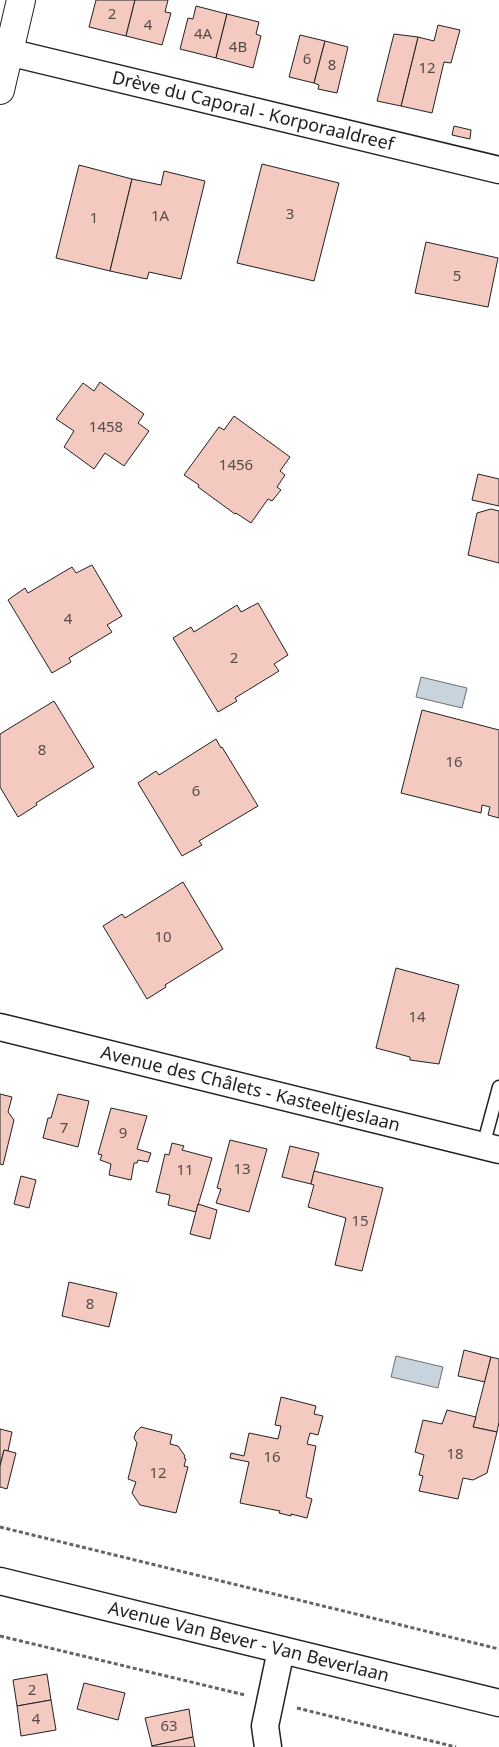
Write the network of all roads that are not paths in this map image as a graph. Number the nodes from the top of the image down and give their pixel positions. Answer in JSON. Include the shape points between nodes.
{"nodes":[{"id":1,"x":22,"y":0,"type":"edge"},
{"id":2,"x":8,"y":52,"type":"junction"},
{"id":3,"x":0,"y":90,"type":"edge"},
{"id":4,"x":499,"y":170,"type":"edge"},
{"id":5,"x":0,"y":1027,"type":"edge"},
{"id":6,"x":499,"y":1087,"type":"edge"},
{"id":7,"x":491,"y":1148,"type":"edge"},
{"id":8,"x":0,"y":1581,"type":"edge"},
{"id":9,"x":281,"y":1650,"type":"junction"},
{"id":10,"x":499,"y":1703,"type":"edge"},
{"id":11,"x":268,"y":1747,"type":"edge"}],
"edges":[{"from":1,"to":2,"type":"main road"},
{"from":2,"to":3,"type":"main road"},
{"from":2,"to":4,"type":"street","name":"Drève du Caporal - Korporaaldreef"},
{"from":5,"to":7,"type":"street","name":"Avenue des Châlets - Kasteeltjeslaan"},
{"from":6,"to":7,"type":"lane"},
{"from":8,"to":9,"type":"street","name":"Avenue Van Bever - Van Beverlaan"},
{"from":9,"to":10,"type":"street","name":"Avenue Van Bever - Van Beverlaan"},
{"from":9,"to":11,"type":"street","via":[[265,1726]]}]}
